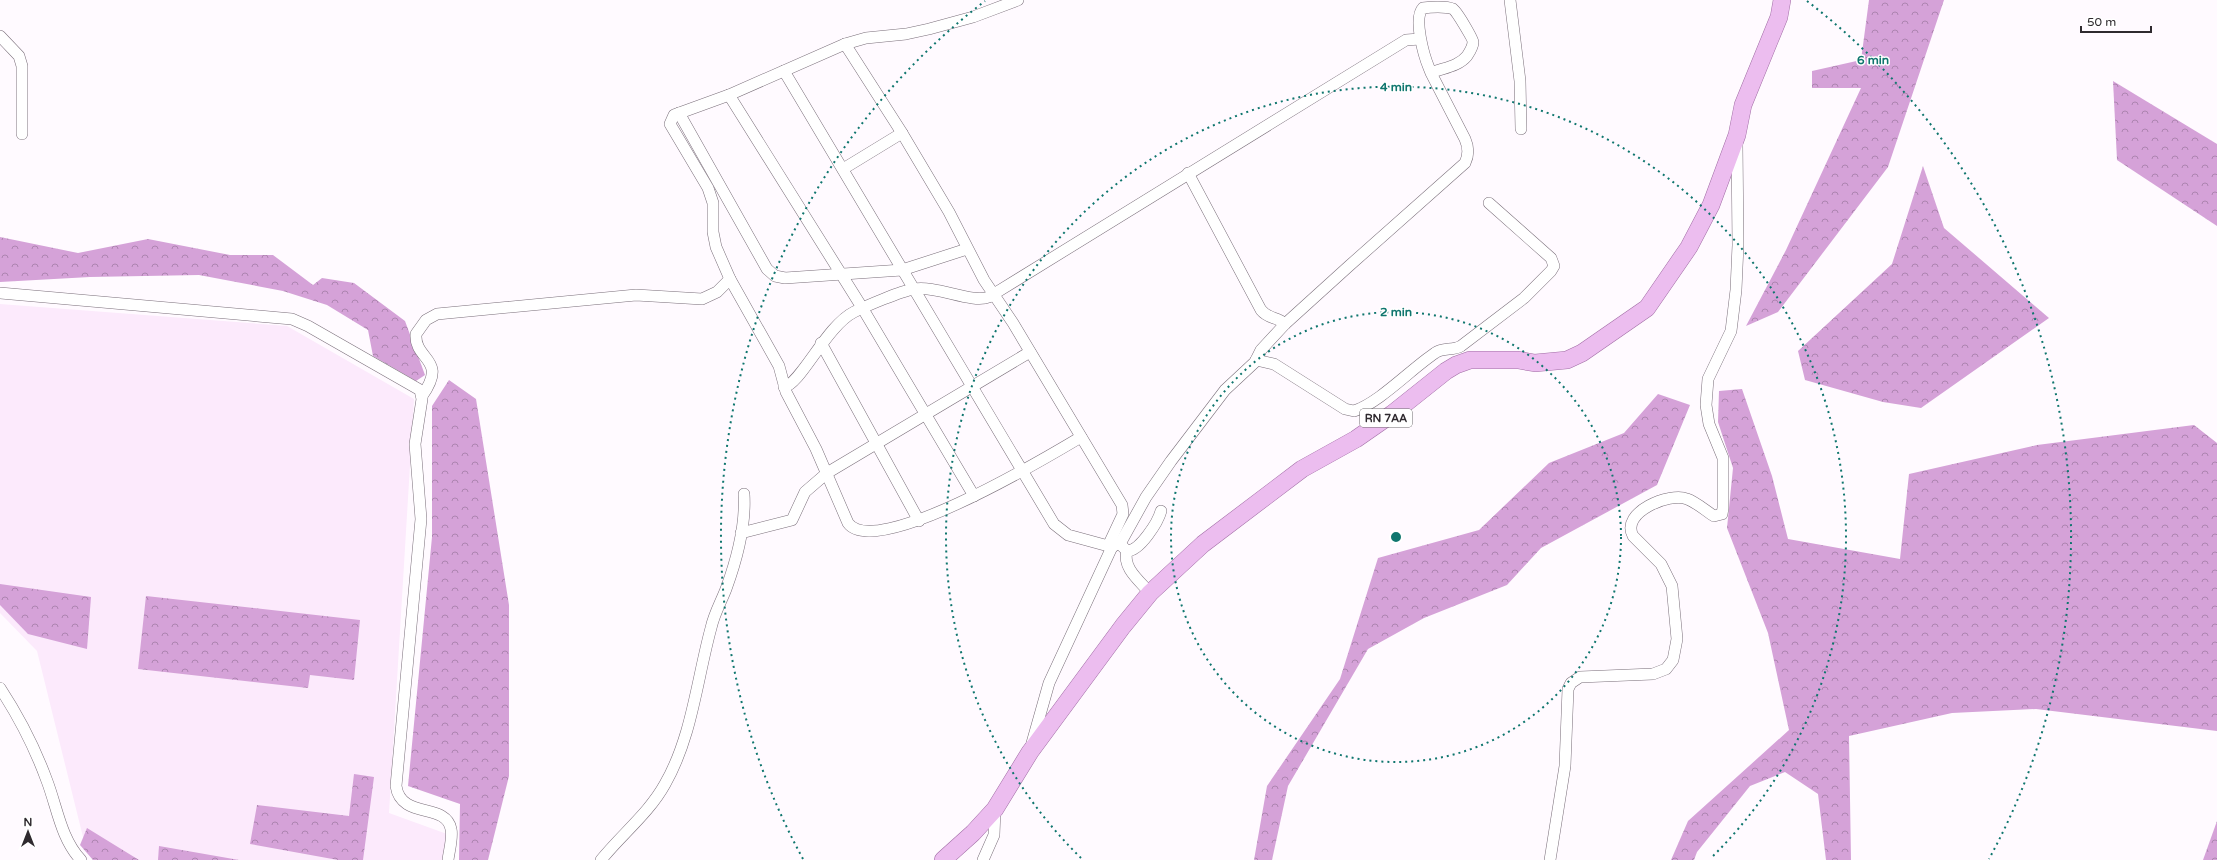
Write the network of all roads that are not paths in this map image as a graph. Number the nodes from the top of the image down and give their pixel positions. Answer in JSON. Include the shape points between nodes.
{"nodes":[{"id":1,"x":1018,"y":0,"type":"edge"},
{"id":2,"x":1510,"y":0,"type":"edge"},
{"id":3,"x":1782,"y":0,"type":"edge"},
{"id":4,"x":0,"y":36,"type":"edge"},
{"id":5,"x":1420,"y":39,"type":"junction"},
{"id":6,"x":845,"y":44,"type":"junction"},
{"id":7,"x":784,"y":71,"type":"junction"},
{"id":8,"x":1431,"y":73,"type":"junction"},
{"id":9,"x":729,"y":95,"type":"junction"},
{"id":10,"x":679,"y":113,"type":"junction"},
{"id":11,"x":1521,"y":129,"type":"dead end"},
{"id":12,"x":902,"y":133,"type":"junction"},
{"id":13,"x":22,"y":134,"type":"dead end"},
{"id":14,"x":1737,"y":135,"type":"junction"},
{"id":15,"x":843,"y":169,"type":"junction"},
{"id":16,"x":1188,"y":173,"type":"junction"},
{"id":17,"x":1489,"y":203,"type":"dead end"},
{"id":18,"x":967,"y":248,"type":"junction"},
{"id":19,"x":902,"y":270,"type":"junction"},
{"id":20,"x":840,"y":274,"type":"junction"},
{"id":21,"x":730,"y":279,"type":"junction"},
{"id":22,"x":914,"y":289,"type":"junction"},
{"id":23,"x":0,"y":292,"type":"edge"},
{"id":24,"x":994,"y":294,"type":"junction"},
{"id":25,"x":863,"y":309,"type":"junction"},
{"id":26,"x":1285,"y":324,"type":"junction"},
{"id":27,"x":821,"y":343,"type":"junction"},
{"id":28,"x":1030,"y":352,"type":"junction"},
{"id":29,"x":1453,"y":357,"type":"junction"},
{"id":30,"x":1256,"y":360,"type":"junction"},
{"id":31,"x":972,"y":386,"type":"junction"},
{"id":32,"x":784,"y":387,"type":"junction"},
{"id":33,"x":422,"y":396,"type":"junction"},
{"id":34,"x":926,"y":414,"type":"junction"},
{"id":35,"x":1081,"y":437,"type":"junction"},
{"id":36,"x":877,"y":443,"type":"junction"},
{"id":37,"x":1022,"y":472,"type":"junction"},
{"id":38,"x":827,"y":473,"type":"junction"},
{"id":39,"x":744,"y":494,"type":"dead end"},
{"id":40,"x":974,"y":496,"type":"junction"},
{"id":41,"x":1161,"y":511,"type":"dead end"},
{"id":42,"x":919,"y":521,"type":"junction"},
{"id":43,"x":741,"y":533,"type":"junction"},
{"id":44,"x":1117,"y":547,"type":"junction"},
{"id":45,"x":1150,"y":593,"type":"junction"},
{"id":46,"x":0,"y":688,"type":"edge"},
{"id":47,"x":1030,"y":752,"type":"junction"},
{"id":48,"x":995,"y":809,"type":"junction"},
{"id":49,"x":81,"y":860,"type":"edge"},
{"id":50,"x":448,"y":860,"type":"edge"},
{"id":51,"x":601,"y":860,"type":"edge"},
{"id":52,"x":943,"y":860,"type":"edge"},
{"id":53,"x":983,"y":860,"type":"edge"},
{"id":54,"x":1550,"y":860,"type":"edge"}],
"edges":[{"from":1,"to":6,"type":"street","via":[[973,17],[929,29],[866,38]]},
{"from":2,"to":11,"type":"street","via":[[1520,81]]},
{"from":3,"to":14,"type":"main road","number":"RN 7AA","via":[[1779,17],[1743,105]]},
{"from":4,"to":13,"type":"street","via":[[16,53],[22,66]]},
{"from":5,"to":8,"type":"street"},
{"from":5,"to":8,"type":"street","via":[[1419,13],[1425,8],[1455,10],[1472,39],[1472,46],[1464,59]]},
{"from":5,"to":16,"type":"street","via":[[1406,40]]},
{"from":6,"to":7,"type":"street"},
{"from":6,"to":12,"type":"street"},
{"from":7,"to":9,"type":"street"},
{"from":7,"to":15,"type":"street"},
{"from":8,"to":26,"type":"street","via":[[1468,144],[1465,164]]},
{"from":9,"to":10,"type":"street"},
{"from":9,"to":20,"type":"street"},
{"from":10,"to":20,"type":"street","via":[[769,272],[780,278]]},
{"from":10,"to":21,"type":"street","via":[[672,117],[671,128],[711,195],[714,237]]},
{"from":12,"to":15,"type":"street"},
{"from":12,"to":18,"type":"street","via":[[949,212]]},
{"from":14,"to":29,"type":"main road","number":"RN 7AA","via":[[1711,205],[1689,247],[1647,308],[1582,353],[1567,360],[1535,363]]},
{"from":14,"to":54,"type":"street","via":[[1736,290],[1731,331],[1708,379],[1706,405],[1709,424],[1723,458],[1724,508],[1722,514],[1714,516],[1687,498],[1665,499],[1640,511],[1631,523],[1633,536],[1661,564],[1672,586],[1677,639],[1674,660],[1666,669],[1654,674],[1580,677],[1571,683],[1568,689],[1565,766]]},
{"from":15,"to":19,"type":"street"},
{"from":16,"to":24,"type":"street"},
{"from":16,"to":26,"type":"street","via":[[1261,310],[1266,316]]},
{"from":17,"to":29,"type":"street","via":[[1551,258],[1554,266],[1524,298],[1462,346]]},
{"from":18,"to":19,"type":"street"},
{"from":18,"to":24,"type":"street"},
{"from":19,"to":20,"type":"street"},
{"from":19,"to":22,"type":"street"},
{"from":20,"to":25,"type":"street"},
{"from":21,"to":32,"type":"street","via":[[780,366]]},
{"from":21,"to":33,"type":"street","via":[[717,292],[702,299],[636,296],[437,314],[426,320],[416,334],[417,343],[430,363],[433,374],[430,385]]},
{"from":22,"to":24,"type":"street","via":[[949,292],[979,299]]},
{"from":22,"to":25,"type":"street"},
{"from":22,"to":31,"type":"street"},
{"from":23,"to":33,"type":"street","via":[[292,319],[420,390]]},
{"from":24,"to":28,"type":"street"},
{"from":25,"to":27,"type":"street","via":[[840,321]]},
{"from":25,"to":34,"type":"street"},
{"from":26,"to":30,"type":"street","via":[[1261,350]]},
{"from":27,"to":32,"type":"street","via":[[796,380]]},
{"from":27,"to":36,"type":"street"},
{"from":28,"to":31,"type":"street"},
{"from":28,"to":35,"type":"street"},
{"from":29,"to":30,"type":"street","via":[[1437,352],[1375,399],[1351,412],[1274,364]]},
{"from":29,"to":45,"type":"main road","number":"RN 7AA","via":[[1446,371],[1392,414],[1302,469],[1203,544]]},
{"from":30,"to":44,"type":"street","via":[[1225,390],[1171,461],[1146,497]]},
{"from":31,"to":34,"type":"street"},
{"from":31,"to":37,"type":"street"},
{"from":32,"to":38,"type":"street"},
{"from":33,"to":50,"type":"street","via":[[415,444],[421,519],[396,786],[398,795],[408,805],[439,815],[449,823],[452,832]]},
{"from":34,"to":36,"type":"street"},
{"from":34,"to":40,"type":"street"},
{"from":35,"to":37,"type":"street"},
{"from":35,"to":44,"type":"street","via":[[1123,508]]},
{"from":36,"to":38,"type":"street"},
{"from":36,"to":42,"type":"street"},
{"from":37,"to":40,"type":"street"},
{"from":37,"to":44,"type":"street","via":[[1056,528],[1068,535]]},
{"from":38,"to":42,"type":"street","via":[[848,523],[857,530],[881,530]]},
{"from":38,"to":43,"type":"street","via":[[805,492],[792,520]]},
{"from":39,"to":43,"type":"street"},
{"from":40,"to":42,"type":"street"},
{"from":41,"to":44,"type":"street","via":[[1153,529],[1133,550]]},
{"from":43,"to":51,"type":"street","via":[[726,588],[713,620],[690,717],[675,764],[651,806]]},
{"from":44,"to":45,"type":"street","via":[[1129,568]]},
{"from":44,"to":47,"type":"street","via":[[1049,683]]},
{"from":45,"to":47,"type":"main road","number":"RN 7AA"},
{"from":46,"to":49,"type":"street","via":[[24,727],[54,798],[61,825]]},
{"from":47,"to":48,"type":"main road","number":"RN 7AA"},
{"from":48,"to":52,"type":"main road","number":"RN 7AA"},
{"from":48,"to":53,"type":"street","via":[[994,835]]}]}
